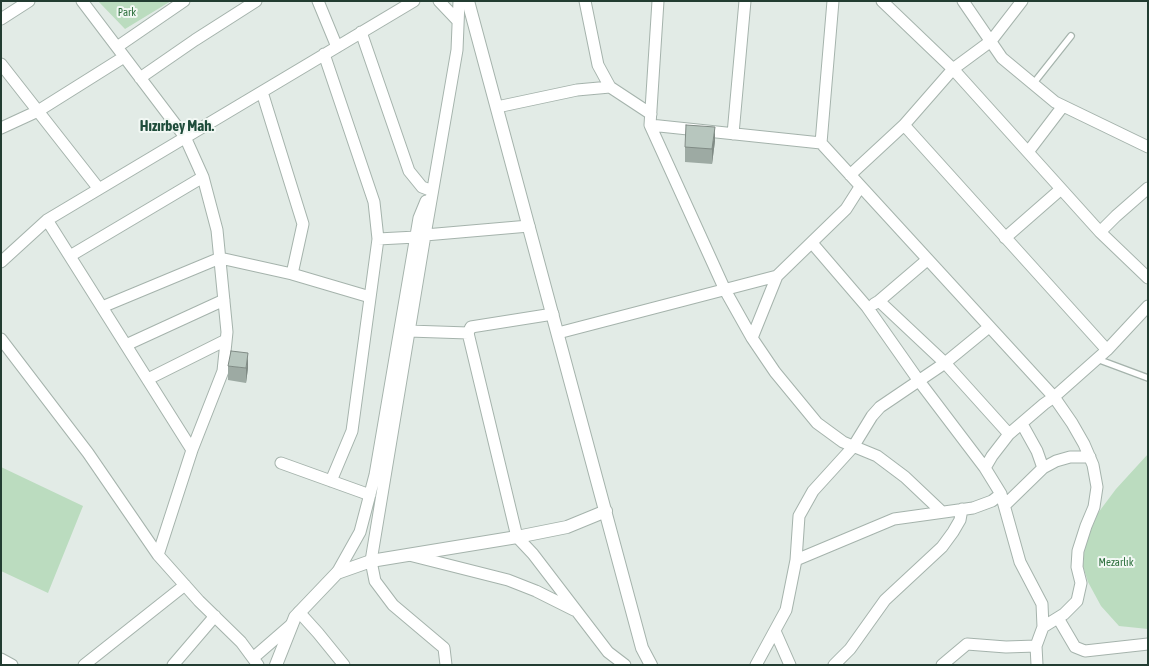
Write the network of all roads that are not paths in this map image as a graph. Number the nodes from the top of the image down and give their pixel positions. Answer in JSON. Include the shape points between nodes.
{"nodes":[{"id":1,"x":29,"y":1,"type":"edge"},
{"id":2,"x":82,"y":1,"type":"edge"},
{"id":3,"x":184,"y":1,"type":"edge"},
{"id":4,"x":256,"y":1,"type":"edge"},
{"id":5,"x":318,"y":1,"type":"edge"},
{"id":6,"x":414,"y":1,"type":"edge"},
{"id":7,"x":439,"y":1,"type":"edge"},
{"id":8,"x":459,"y":1,"type":"edge"},
{"id":9,"x":468,"y":1,"type":"edge"},
{"id":10,"x":585,"y":1,"type":"edge"},
{"id":11,"x":658,"y":1,"type":"edge"},
{"id":12,"x":745,"y":1,"type":"edge"},
{"id":13,"x":833,"y":1,"type":"edge"},
{"id":14,"x":882,"y":1,"type":"edge"},
{"id":15,"x":963,"y":1,"type":"edge"},
{"id":16,"x":1022,"y":1,"type":"edge"},
{"id":17,"x":1,"y":19,"type":"edge"},
{"id":18,"x":458,"y":22,"type":"junction"},
{"id":19,"x":361,"y":32,"type":"junction"},
{"id":20,"x":1071,"y":36,"type":"dead end"},
{"id":21,"x":990,"y":40,"type":"junction"},
{"id":22,"x":117,"y":46,"type":"junction"},
{"id":23,"x":337,"y":47,"type":"junction"},
{"id":24,"x":324,"y":54,"type":"junction"},
{"id":25,"x":124,"y":57,"type":"junction"},
{"id":26,"x":1,"y":64,"type":"edge"},
{"id":27,"x":953,"y":69,"type":"junction"},
{"id":28,"x":140,"y":78,"type":"junction"},
{"id":29,"x":1033,"y":84,"type":"junction"},
{"id":30,"x":610,"y":87,"type":"junction"},
{"id":31,"x":262,"y":92,"type":"junction"},
{"id":32,"x":1064,"y":106,"type":"junction"},
{"id":33,"x":496,"y":107,"type":"junction"},
{"id":34,"x":38,"y":111,"type":"junction"},
{"id":35,"x":651,"y":120,"type":"junction"},
{"id":36,"x":904,"y":125,"type":"junction"},
{"id":37,"x":1,"y":128,"type":"edge"},
{"id":38,"x":733,"y":134,"type":"junction"},
{"id":39,"x":185,"y":138,"type":"junction"},
{"id":40,"x":820,"y":143,"type":"junction"},
{"id":41,"x":1148,"y":147,"type":"edge"},
{"id":42,"x":1028,"y":152,"type":"junction"},
{"id":43,"x":850,"y":175,"type":"junction"},
{"id":44,"x":203,"y":177,"type":"junction"},
{"id":45,"x":435,"y":178,"type":"junction"},
{"id":46,"x":860,"y":187,"type":"junction"},
{"id":47,"x":1148,"y":188,"type":"edge"},
{"id":48,"x":99,"y":189,"type":"junction"},
{"id":49,"x":1061,"y":189,"type":"junction"},
{"id":50,"x":430,"y":190,"type":"junction"},
{"id":51,"x":47,"y":220,"type":"junction"},
{"id":52,"x":529,"y":226,"type":"junction"},
{"id":53,"x":1100,"y":232,"type":"junction"},
{"id":54,"x":420,"y":236,"type":"junction"},
{"id":55,"x":1005,"y":238,"type":"junction"},
{"id":56,"x":378,"y":239,"type":"junction"},
{"id":57,"x":812,"y":243,"type":"junction"},
{"id":58,"x":70,"y":256,"type":"junction"},
{"id":59,"x":220,"y":258,"type":"junction"},
{"id":60,"x":928,"y":260,"type":"junction"},
{"id":61,"x":1,"y":262,"type":"edge"},
{"id":62,"x":292,"y":274,"type":"junction"},
{"id":63,"x":777,"y":276,"type":"junction"},
{"id":64,"x":1148,"y":278,"type":"edge"},
{"id":65,"x":725,"y":290,"type":"junction"},
{"id":66,"x":370,"y":297,"type":"junction"},
{"id":67,"x":224,"y":300,"type":"junction"},
{"id":68,"x":879,"y":301,"type":"junction"},
{"id":69,"x":1148,"y":306,"type":"edge"},
{"id":70,"x":102,"y":307,"type":"junction"},
{"id":71,"x":867,"y":307,"type":"junction"},
{"id":72,"x":552,"y":314,"type":"junction"},
{"id":73,"x":989,"y":327,"type":"junction"},
{"id":74,"x":409,"y":330,"type":"junction"},
{"id":75,"x":468,"y":333,"type":"junction"},
{"id":76,"x":558,"y":333,"type":"junction"},
{"id":77,"x":752,"y":338,"type":"junction"},
{"id":78,"x":1,"y":339,"type":"edge"},
{"id":79,"x":226,"y":340,"type":"junction"},
{"id":80,"x":126,"y":345,"type":"junction"},
{"id":81,"x":1107,"y":350,"type":"junction"},
{"id":82,"x":1097,"y":359,"type":"junction"},
{"id":83,"x":945,"y":363,"type":"junction"},
{"id":84,"x":1148,"y":378,"type":"edge"},
{"id":85,"x":148,"y":379,"type":"junction"},
{"id":86,"x":919,"y":381,"type":"junction"},
{"id":87,"x":1054,"y":397,"type":"junction"},
{"id":88,"x":1022,"y":424,"type":"junction"},
{"id":89,"x":1010,"y":434,"type":"junction"},
{"id":90,"x":853,"y":447,"type":"junction"},
{"id":91,"x":192,"y":450,"type":"junction"},
{"id":92,"x":1090,"y":457,"type":"junction"},
{"id":93,"x":281,"y":463,"type":"dead end"},
{"id":94,"x":985,"y":468,"type":"junction"},
{"id":95,"x":1043,"y":468,"type":"junction"},
{"id":96,"x":331,"y":481,"type":"junction"},
{"id":97,"x":1001,"y":494,"type":"junction"},
{"id":98,"x":370,"y":495,"type":"junction"},
{"id":99,"x":1005,"y":505,"type":"junction"},
{"id":100,"x":962,"y":509,"type":"junction"},
{"id":101,"x":606,"y":511,"type":"junction"},
{"id":102,"x":942,"y":512,"type":"junction"},
{"id":103,"x":517,"y":537,"type":"junction"},
{"id":104,"x":158,"y":555,"type":"junction"},
{"id":105,"x":406,"y":555,"type":"junction"},
{"id":106,"x":371,"y":560,"type":"junction"},
{"id":107,"x":796,"y":560,"type":"junction"},
{"id":108,"x":337,"y":573,"type":"junction"},
{"id":109,"x":185,"y":585,"type":"junction"},
{"id":110,"x":299,"y":612,"type":"junction"},
{"id":111,"x":576,"y":612,"type":"junction"},
{"id":112,"x":215,"y":616,"type":"junction"},
{"id":113,"x":1058,"y":618,"type":"junction"},
{"id":114,"x":292,"y":625,"type":"junction"},
{"id":115,"x":1042,"y":627,"type":"junction"},
{"id":116,"x":775,"y":631,"type":"junction"},
{"id":117,"x":1148,"y":644,"type":"edge"},
{"id":118,"x":1036,"y":646,"type":"junction"},
{"id":119,"x":1,"y":659,"type":"edge"},
{"id":120,"x":256,"y":661,"type":"edge"},
{"id":121,"x":618,"y":663,"type":"edge"},
{"id":122,"x":12,"y":665,"type":"edge"},
{"id":123,"x":84,"y":665,"type":"edge"},
{"id":124,"x":173,"y":665,"type":"edge"},
{"id":125,"x":276,"y":665,"type":"edge"},
{"id":126,"x":344,"y":665,"type":"edge"},
{"id":127,"x":446,"y":665,"type":"edge"},
{"id":128,"x":651,"y":665,"type":"edge"},
{"id":129,"x":756,"y":665,"type":"edge"},
{"id":130,"x":790,"y":665,"type":"edge"},
{"id":131,"x":834,"y":665,"type":"edge"},
{"id":132,"x":942,"y":665,"type":"edge"},
{"id":133,"x":1036,"y":665,"type":"edge"}],
"edges":[{"from":1,"to":17,"type":"street"},
{"from":2,"to":22,"type":"street"},
{"from":3,"to":22,"type":"street"},
{"from":4,"to":28,"type":"street"},
{"from":5,"to":23,"type":"street"},
{"from":6,"to":19,"type":"street"},
{"from":7,"to":18,"type":"street"},
{"from":8,"to":18,"type":"street"},
{"from":9,"to":33,"type":"street"},
{"from":10,"to":30,"type":"street","via":[[598,65]]},
{"from":11,"to":35,"type":"street"},
{"from":12,"to":38,"type":"street"},
{"from":13,"to":40,"type":"street"},
{"from":14,"to":27,"type":"street"},
{"from":15,"to":21,"type":"street"},
{"from":16,"to":21,"type":"street"},
{"from":18,"to":45,"type":"street","via":[[457,50]]},
{"from":19,"to":23,"type":"street"},
{"from":19,"to":50,"type":"street","via":[[410,171],[422,187]]},
{"from":20,"to":29,"type":"lane"},
{"from":21,"to":27,"type":"street"},
{"from":21,"to":29,"type":"street","via":[[1002,58]]},
{"from":22,"to":25,"type":"street"},
{"from":23,"to":24,"type":"street"},
{"from":24,"to":31,"type":"street"},
{"from":24,"to":56,"type":"street","via":[[374,202]]},
{"from":25,"to":28,"type":"street"},
{"from":25,"to":34,"type":"street"},
{"from":26,"to":34,"type":"street"},
{"from":27,"to":36,"type":"street"},
{"from":27,"to":42,"type":"street"},
{"from":28,"to":39,"type":"street"},
{"from":29,"to":32,"type":"street"},
{"from":30,"to":33,"type":"street","via":[[577,90]]},
{"from":30,"to":35,"type":"street"},
{"from":31,"to":39,"type":"street"},
{"from":31,"to":62,"type":"street","via":[[303,224]]},
{"from":32,"to":41,"type":"street"},
{"from":32,"to":42,"type":"street"},
{"from":33,"to":52,"type":"street"},
{"from":34,"to":37,"type":"street"},
{"from":34,"to":48,"type":"street"},
{"from":35,"to":38,"type":"street"},
{"from":35,"to":65,"type":"street"},
{"from":36,"to":43,"type":"street"},
{"from":36,"to":55,"type":"street"},
{"from":38,"to":40,"type":"street"},
{"from":39,"to":44,"type":"street"},
{"from":39,"to":48,"type":"street"},
{"from":40,"to":43,"type":"street"},
{"from":42,"to":49,"type":"street"},
{"from":43,"to":46,"type":"street"},
{"from":44,"to":58,"type":"street"},
{"from":44,"to":59,"type":"street","via":[[217,230]]},
{"from":45,"to":50,"type":"street"},
{"from":45,"to":54,"type":"street"},
{"from":46,"to":57,"type":"street","via":[[846,209]]},
{"from":46,"to":60,"type":"street"},
{"from":47,"to":53,"type":"street"},
{"from":48,"to":51,"type":"street"},
{"from":49,"to":53,"type":"street"},
{"from":49,"to":55,"type":"street"},
{"from":50,"to":54,"type":"street","via":[[420,218]]},
{"from":51,"to":58,"type":"street"},
{"from":51,"to":61,"type":"street"},
{"from":52,"to":54,"type":"street"},
{"from":52,"to":72,"type":"street"},
{"from":53,"to":64,"type":"street"},
{"from":54,"to":56,"type":"street"},
{"from":54,"to":74,"type":"street"},
{"from":54,"to":98,"type":"street","via":[[376,475]]},
{"from":55,"to":81,"type":"street"},
{"from":56,"to":66,"type":"street"},
{"from":57,"to":63,"type":"street"},
{"from":57,"to":71,"type":"street"},
{"from":58,"to":70,"type":"street"},
{"from":59,"to":62,"type":"street"},
{"from":59,"to":67,"type":"street"},
{"from":59,"to":70,"type":"street"},
{"from":60,"to":68,"type":"street"},
{"from":60,"to":73,"type":"street"},
{"from":62,"to":66,"type":"street"},
{"from":63,"to":65,"type":"street"},
{"from":63,"to":77,"type":"street"},
{"from":65,"to":76,"type":"street"},
{"from":65,"to":77,"type":"street"},
{"from":66,"to":96,"type":"street","via":[[352,431]]},
{"from":67,"to":79,"type":"street"},
{"from":67,"to":80,"type":"street"},
{"from":68,"to":71,"type":"street"},
{"from":68,"to":83,"type":"street"},
{"from":69,"to":81,"type":"street"},
{"from":70,"to":80,"type":"street"},
{"from":71,"to":86,"type":"street"},
{"from":72,"to":75,"type":"street","via":[[470,327]]},
{"from":72,"to":76,"type":"street"},
{"from":73,"to":83,"type":"street"},
{"from":73,"to":87,"type":"street"},
{"from":74,"to":75,"type":"street"},
{"from":74,"to":106,"type":"street"},
{"from":75,"to":103,"type":"street"},
{"from":76,"to":101,"type":"street"},
{"from":77,"to":90,"type":"street","via":[[775,372],[817,423]]},
{"from":78,"to":104,"type":"street","via":[[88,453]]},
{"from":79,"to":85,"type":"street"},
{"from":79,"to":91,"type":"street","via":[[223,371]]},
{"from":80,"to":85,"type":"street"},
{"from":81,"to":82,"type":"street"},
{"from":82,"to":84,"type":"lane"},
{"from":82,"to":87,"type":"street"},
{"from":83,"to":86,"type":"street"},
{"from":83,"to":89,"type":"street"},
{"from":85,"to":91,"type":"street"},
{"from":86,"to":90,"type":"street","via":[[880,407]]},
{"from":86,"to":94,"type":"street"},
{"from":87,"to":88,"type":"street"},
{"from":87,"to":92,"type":"street","via":[[1072,423]]},
{"from":88,"to":89,"type":"street"},
{"from":88,"to":95,"type":"street"},
{"from":89,"to":94,"type":"street"},
{"from":90,"to":102,"type":"street","via":[[877,456],[905,477]]},
{"from":90,"to":107,"type":"street","via":[[813,491],[799,516]]},
{"from":91,"to":104,"type":"street"},
{"from":92,"to":95,"type":"street","via":[[1070,457]]},
{"from":92,"to":113,"type":"street","via":[[1097,487],[1094,507],[1078,551],[1077,567],[1081,583],[1077,601]]},
{"from":93,"to":96,"type":"street"},
{"from":94,"to":97,"type":"street"},
{"from":95,"to":99,"type":"street"},
{"from":96,"to":98,"type":"street"},
{"from":97,"to":99,"type":"street"},
{"from":97,"to":100,"type":"street","via":[[992,501]]},
{"from":98,"to":108,"type":"street","via":[[360,532]]},
{"from":99,"to":115,"type":"street","via":[[1020,562],[1042,604]]},
{"from":100,"to":102,"type":"street"},
{"from":100,"to":131,"type":"street","via":[[960,520],[942,547],[885,600],[850,649]]},
{"from":101,"to":103,"type":"street","via":[[567,527]]},
{"from":101,"to":128,"type":"street","via":[[642,648]]},
{"from":102,"to":107,"type":"street","via":[[894,519]]},
{"from":103,"to":105,"type":"street"},
{"from":103,"to":111,"type":"street","via":[[533,554]]},
{"from":104,"to":109,"type":"street"},
{"from":105,"to":106,"type":"street"},
{"from":105,"to":111,"type":"street","via":[[508,580]]},
{"from":106,"to":108,"type":"street"},
{"from":106,"to":127,"type":"street","via":[[375,581],[393,605],[444,648]]},
{"from":107,"to":116,"type":"street","via":[[786,610]]},
{"from":108,"to":110,"type":"street"},
{"from":109,"to":112,"type":"street"},
{"from":109,"to":123,"type":"street"},
{"from":110,"to":114,"type":"street"},
{"from":110,"to":126,"type":"street"},
{"from":111,"to":121,"type":"street"},
{"from":112,"to":120,"type":"street"},
{"from":112,"to":124,"type":"street"},
{"from":113,"to":115,"type":"street"},
{"from":113,"to":117,"type":"street","via":[[1075,647],[1085,651]]},
{"from":114,"to":120,"type":"street"},
{"from":114,"to":125,"type":"street"},
{"from":115,"to":118,"type":"street"},
{"from":116,"to":129,"type":"street"},
{"from":116,"to":130,"type":"street"},
{"from":118,"to":132,"type":"street","via":[[1006,648],[967,644]]},
{"from":118,"to":133,"type":"street"},
{"from":119,"to":122,"type":"street"}]}
